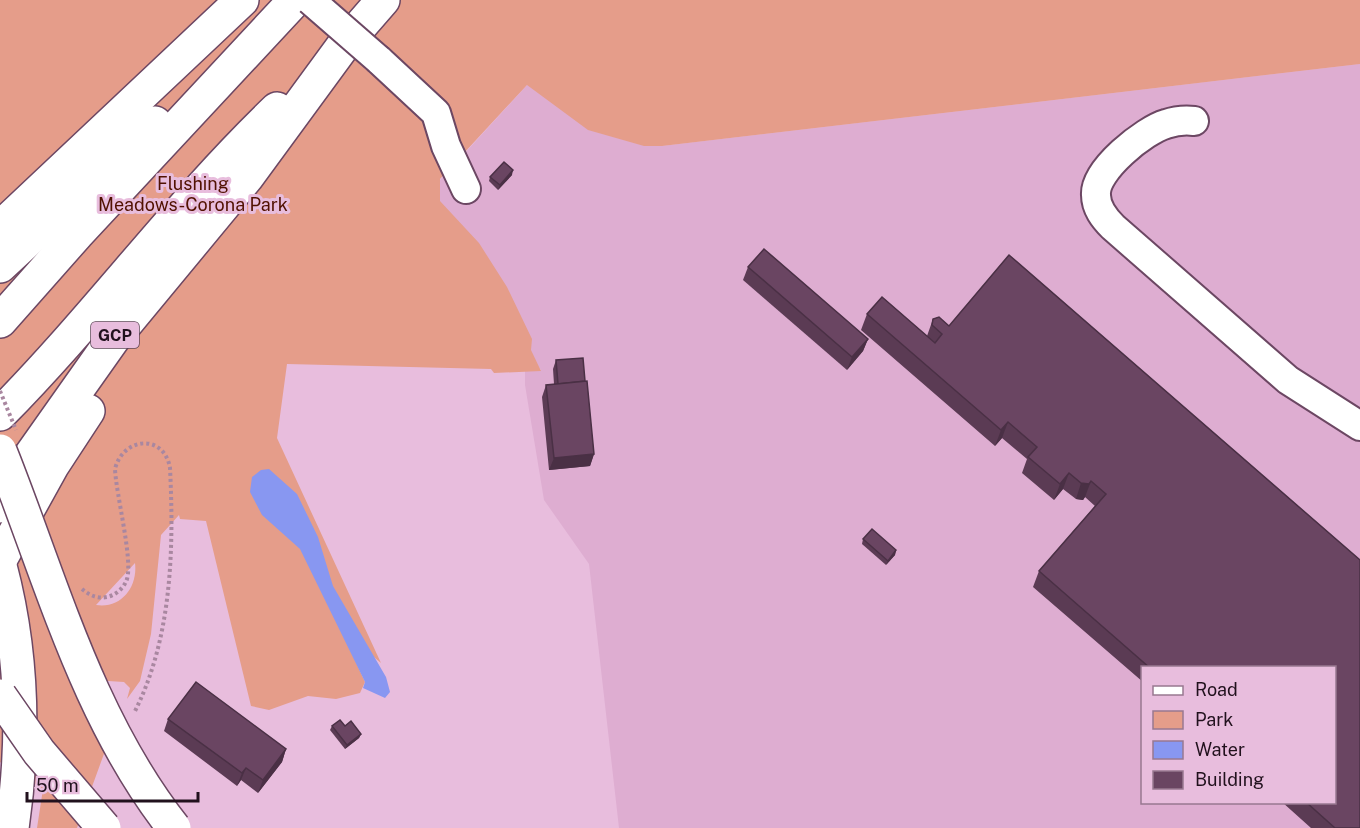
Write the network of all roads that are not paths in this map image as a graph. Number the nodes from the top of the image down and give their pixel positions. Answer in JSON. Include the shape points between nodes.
{"nodes":[{"id":1,"x":242,"y":0,"type":"edge"},
{"id":2,"x":310,"y":0,"type":"edge"},
{"id":3,"x":383,"y":0,"type":"edge"},
{"id":4,"x":284,"y":12,"type":"edge"},
{"id":5,"x":343,"y":46,"type":"junction"},
{"id":6,"x":1194,"y":121,"type":"dead end"},
{"id":7,"x":247,"y":177,"type":"junction"},
{"id":8,"x":466,"y":189,"type":"dead end"},
{"id":9,"x":0,"y":228,"type":"edge"},
{"id":10,"x":0,"y":266,"type":"edge"},
{"id":11,"x":0,"y":321,"type":"edge"},
{"id":12,"x":0,"y":414,"type":"edge"},
{"id":13,"x":1360,"y":426,"type":"edge"},
{"id":14,"x":0,"y":451,"type":"edge"},
{"id":15,"x":0,"y":506,"type":"edge"},
{"id":16,"x":0,"y":560,"type":"edge"},
{"id":17,"x":0,"y":566,"type":"edge"},
{"id":18,"x":0,"y":696,"type":"edge"},
{"id":19,"x":12,"y":828,"type":"edge"},
{"id":20,"x":104,"y":828,"type":"edge"},
{"id":21,"x":174,"y":828,"type":"edge"}],
"edges":[{"from":1,"to":9,"type":"main road"},
{"from":2,"to":8,"type":"lane","bridge":true,"via":[[436,113]]},
{"from":3,"to":5,"type":"main road","number":"GCP"},
{"from":4,"to":10,"type":"main road","via":[[171,108]]},
{"from":4,"to":11,"type":"main road"},
{"from":5,"to":7,"type":"main road","number":"GCP"},
{"from":5,"to":12,"type":"main road","via":[[226,158]]},
{"from":6,"to":13,"type":"lane","via":[[1164,124],[1118,156],[1100,179],[1095,192],[1098,206],[1113,227],[1288,380]]},
{"from":7,"to":15,"type":"main road","number":"GCP","via":[[113,339]]},
{"from":7,"to":16,"type":"main road","via":[[215,239],[127,354],[52,466]]},
{"from":14,"to":21,"type":"main road","bridge":true,"via":[[105,720],[141,783]]},
{"from":17,"to":19,"type":"main road","via":[[12,618],[21,715]]},
{"from":18,"to":20,"type":"main road","bridge":true,"via":[[39,752]]}]}
